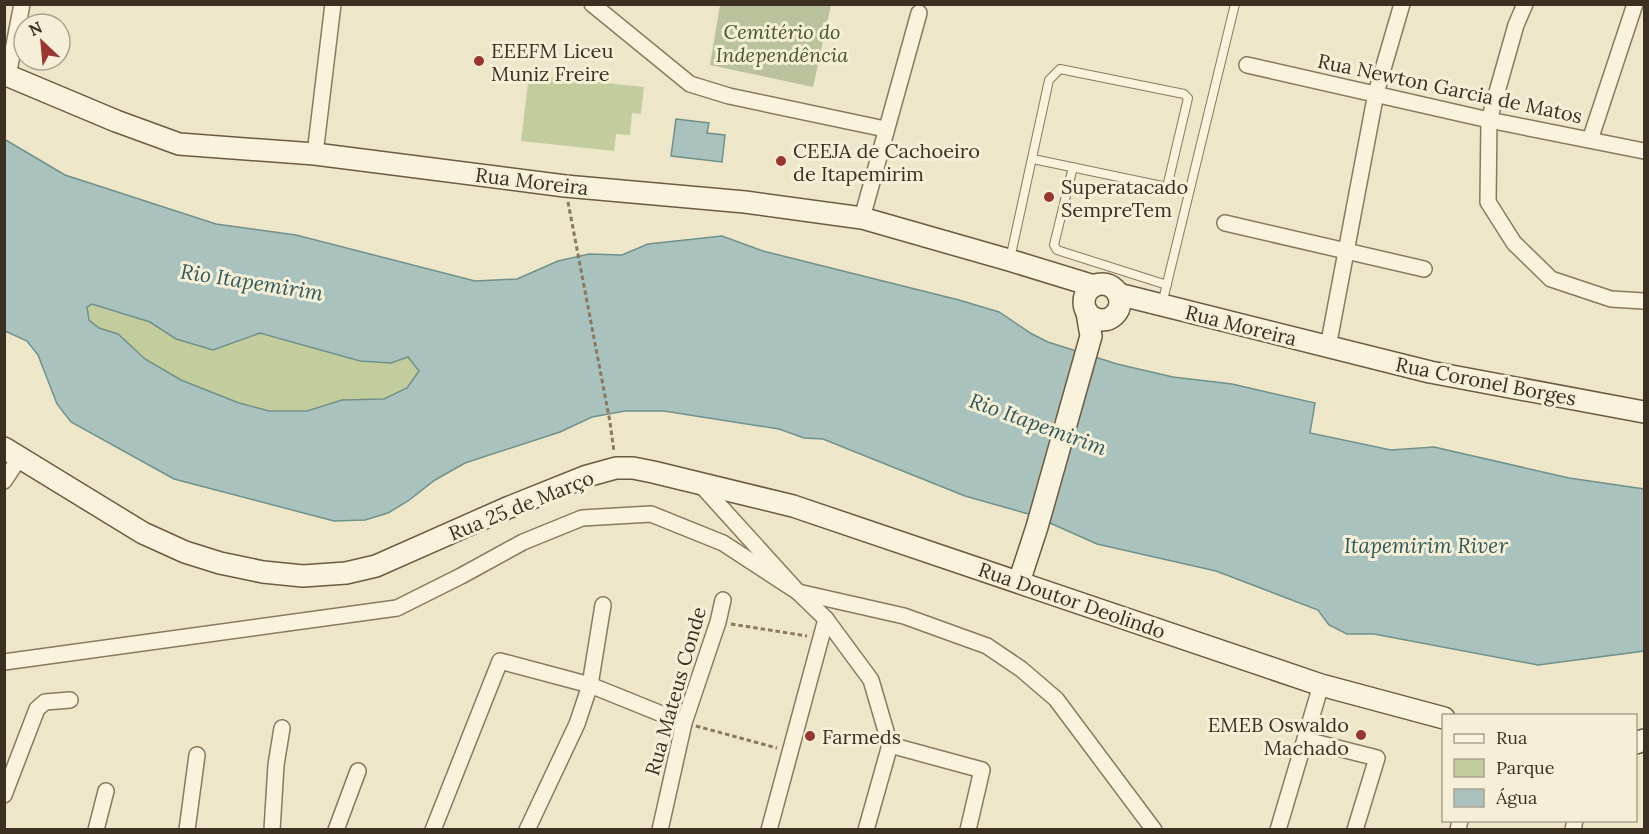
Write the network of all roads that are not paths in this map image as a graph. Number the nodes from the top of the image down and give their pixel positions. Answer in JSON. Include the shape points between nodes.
{"nodes":[{"id":1,"x":22,"y":4,"type":"edge"},
{"id":2,"x":333,"y":4,"type":"edge"},
{"id":3,"x":592,"y":4,"type":"edge"},
{"id":4,"x":1235,"y":4,"type":"edge"},
{"id":5,"x":1402,"y":4,"type":"edge"},
{"id":6,"x":1525,"y":4,"type":"edge"},
{"id":7,"x":1635,"y":4,"type":"edge"},
{"id":8,"x":919,"y":13,"type":"dead end"},
{"id":9,"x":1247,"y":65,"type":"dead end"},
{"id":10,"x":6,"y":75,"type":"edge"},
{"id":11,"x":1376,"y":93,"type":"junction"},
{"id":12,"x":1489,"y":120,"type":"junction"},
{"id":13,"x":885,"y":129,"type":"junction"},
{"id":14,"x":1590,"y":140,"type":"junction"},
{"id":15,"x":1644,"y":151,"type":"edge"},
{"id":16,"x":315,"y":154,"type":"junction"},
{"id":17,"x":1033,"y":159,"type":"junction"},
{"id":18,"x":1073,"y":167,"type":"junction"},
{"id":19,"x":862,"y":218,"type":"junction"},
{"id":20,"x":1225,"y":223,"type":"dead end"},
{"id":21,"x":1346,"y":250,"type":"junction"},
{"id":22,"x":1009,"y":260,"type":"junction"},
{"id":23,"x":1424,"y":269,"type":"dead end"},
{"id":24,"x":1167,"y":285,"type":"junction"},
{"id":25,"x":1644,"y":301,"type":"edge"},
{"id":26,"x":1158,"y":304,"type":"junction"},
{"id":27,"x":1098,"y":314,"type":"junction"},
{"id":28,"x":1328,"y":347,"type":"junction"},
{"id":29,"x":1644,"y":412,"type":"edge"},
{"id":30,"x":12,"y":453,"type":"edge"},
{"id":31,"x":4,"y":481,"type":"edge"},
{"id":32,"x":700,"y":484,"type":"junction"},
{"id":33,"x":1018,"y":582,"type":"junction"},
{"id":34,"x":798,"y":592,"type":"junction"},
{"id":35,"x":723,"y":600,"type":"dead end"},
{"id":36,"x":603,"y":604,"type":"dead end"},
{"id":37,"x":826,"y":619,"type":"junction"},
{"id":38,"x":4,"y":662,"type":"edge"},
{"id":39,"x":591,"y":685,"type":"junction"},
{"id":40,"x":1321,"y":685,"type":"junction"},
{"id":41,"x":70,"y":700,"type":"dead end"},
{"id":42,"x":1442,"y":718,"type":"edge"},
{"id":43,"x":684,"y":723,"type":"junction"},
{"id":44,"x":282,"y":728,"type":"dead end"},
{"id":45,"x":1306,"y":740,"type":"junction"},
{"id":46,"x":890,"y":745,"type":"junction"},
{"id":47,"x":197,"y":754,"type":"dead end"},
{"id":48,"x":358,"y":771,"type":"dead end"},
{"id":49,"x":106,"y":791,"type":"dead end"},
{"id":50,"x":4,"y":795,"type":"edge"},
{"id":51,"x":1283,"y":828,"type":"edge"},
{"id":52,"x":96,"y":830,"type":"edge"},
{"id":53,"x":187,"y":830,"type":"edge"},
{"id":54,"x":272,"y":830,"type":"edge"},
{"id":55,"x":336,"y":830,"type":"edge"},
{"id":56,"x":433,"y":830,"type":"edge"},
{"id":57,"x":527,"y":830,"type":"edge"},
{"id":58,"x":660,"y":830,"type":"edge"},
{"id":59,"x":769,"y":830,"type":"edge"},
{"id":60,"x":866,"y":830,"type":"edge"},
{"id":61,"x":968,"y":830,"type":"edge"},
{"id":62,"x":1154,"y":830,"type":"edge"},
{"id":63,"x":1355,"y":830,"type":"edge"}],
"edges":[{"from":1,"to":10,"type":"street"},
{"from":2,"to":16,"type":"street"},
{"from":3,"to":13,"type":"street","via":[[690,84]]},
{"from":4,"to":24,"type":"lane"},
{"from":5,"to":11,"type":"street"},
{"from":6,"to":12,"type":"street"},
{"from":7,"to":14,"type":"street"},
{"from":8,"to":13,"type":"street"},
{"from":9,"to":11,"type":"street","name":"Rua Newton Garcia de Matos"},
{"from":10,"to":16,"type":"street","name":"Rua Moreira","via":[[179,144]]},
{"from":11,"to":12,"type":"street","name":"Rua Newton Garcia de Matos"},
{"from":11,"to":21,"type":"street"},
{"from":12,"to":14,"type":"street","name":"Rua Newton Garcia de Matos"},
{"from":12,"to":25,"type":"street","via":[[1488,201],[1514,243],[1551,279],[1611,299]]},
{"from":13,"to":19,"type":"street"},
{"from":14,"to":15,"type":"street","name":"Rua Newton Garcia de Matos"},
{"from":16,"to":19,"type":"street","name":"Rua Moreira"},
{"from":17,"to":18,"type":"lane"},
{"from":17,"to":18,"type":"lane","via":[[1049,80],[1060,69],[1184,94],[1188,98],[1167,187]]},
{"from":17,"to":22,"type":"lane"},
{"from":18,"to":24,"type":"lane","via":[[1054,245],[1057,250]]},
{"from":19,"to":22,"type":"street","name":"Rua Moreira"},
{"from":20,"to":21,"type":"street"},
{"from":21,"to":23,"type":"street"},
{"from":21,"to":28,"type":"street"},
{"from":22,"to":27,"type":"street","name":"Rua Moreira","via":[[1064,277]]},
{"from":24,"to":26,"type":"lane"},
{"from":26,"to":27,"type":"street"},
{"from":26,"to":28,"type":"street","name":"Rua Moreira"},
{"from":27,"to":33,"type":"street"},
{"from":28,"to":29,"type":"street","name":"Rua Coronel Borges","via":[[1430,372]]},
{"from":30,"to":31,"type":"street"},
{"from":30,"to":32,"type":"street","name":"Rua 25 de Março","via":[[143,533],[185,552],[263,572],[303,576],[376,566],[507,508],[616,468],[652,471]]},
{"from":32,"to":33,"type":"street","name":"Rua Doutor Deolindo","via":[[793,506]]},
{"from":32,"to":34,"type":"street"},
{"from":33,"to":40,"type":"street","name":"Rua Doutor Deolindo"},
{"from":34,"to":37,"type":"street"},
{"from":34,"to":38,"type":"street","via":[[723,543],[651,514],[582,518],[523,542],[397,608]]},
{"from":34,"to":62,"type":"street","via":[[904,616],[987,646],[1056,699]]},
{"from":35,"to":43,"type":"street","name":"Rua Mateus Conde"},
{"from":36,"to":39,"type":"street"},
{"from":37,"to":46,"type":"street","via":[[871,680]]},
{"from":37,"to":59,"type":"street"},
{"from":39,"to":43,"type":"street"},
{"from":39,"to":56,"type":"street","via":[[500,661]]},
{"from":39,"to":57,"type":"street","via":[[578,724]]},
{"from":40,"to":42,"type":"street","name":"Rua Doutor Deolindo"},
{"from":40,"to":45,"type":"street"},
{"from":41,"to":50,"type":"street","via":[[45,702],[37,709]]},
{"from":43,"to":58,"type":"street","name":"Rua Mateus Conde"},
{"from":44,"to":54,"type":"street"},
{"from":45,"to":51,"type":"street"},
{"from":45,"to":63,"type":"street","via":[[1377,758]]},
{"from":46,"to":60,"type":"street"},
{"from":46,"to":61,"type":"street","via":[[982,770]]},
{"from":47,"to":53,"type":"street"},
{"from":48,"to":55,"type":"street"},
{"from":49,"to":52,"type":"street"}]}
